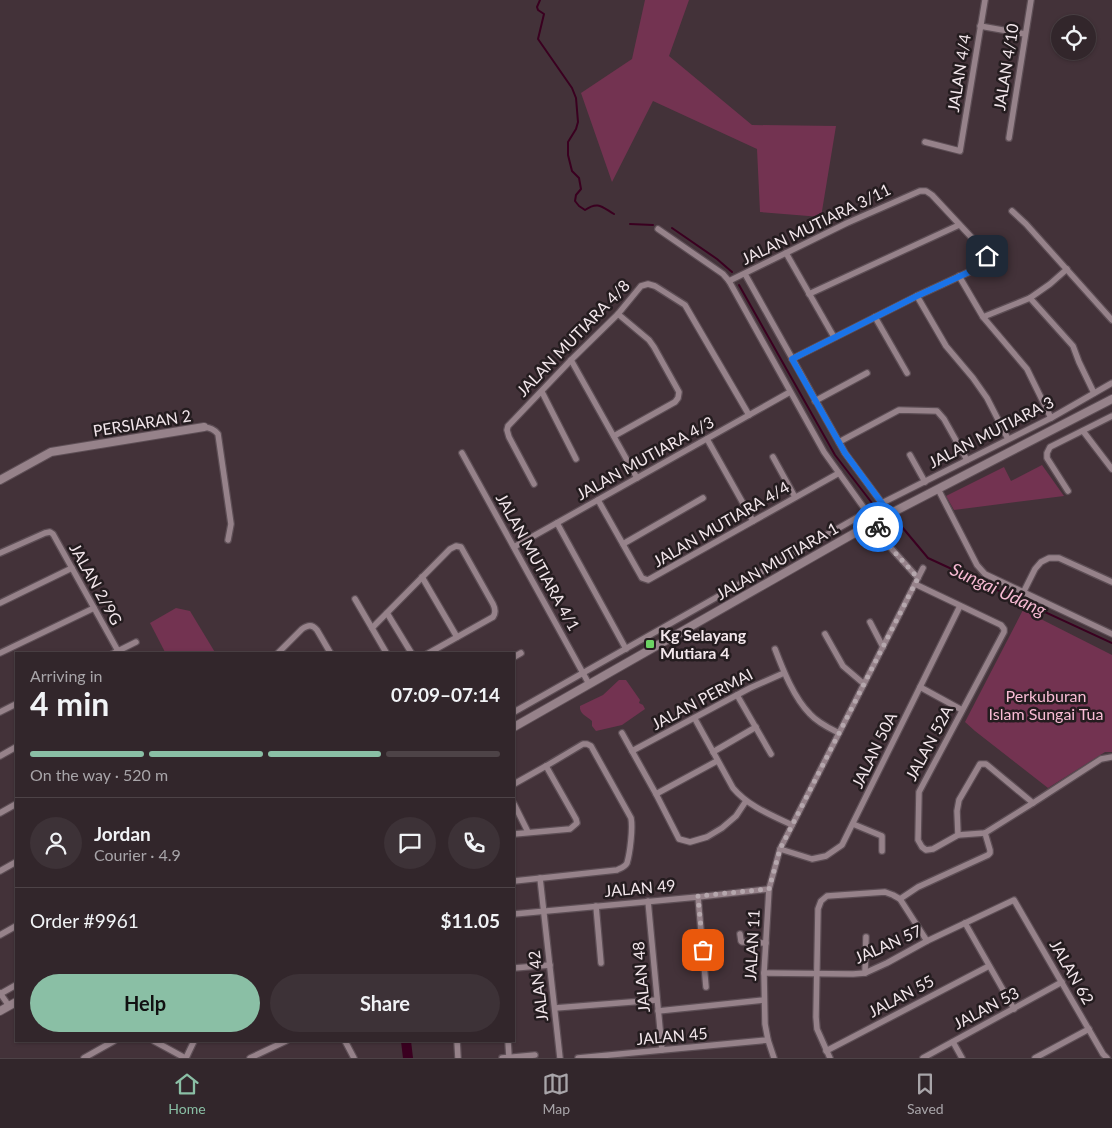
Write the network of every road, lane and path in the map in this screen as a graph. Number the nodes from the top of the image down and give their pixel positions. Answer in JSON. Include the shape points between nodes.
{"nodes":[{"id":1,"x":985,"y":0,"type":"edge"},
{"id":2,"x":1031,"y":0,"type":"edge"},
{"id":3,"x":980,"y":26,"type":"junction"},
{"id":4,"x":1025,"y":34,"type":"junction"},
{"id":5,"x":1008,"y":138,"type":"dead end"},
{"id":6,"x":924,"y":142,"type":"dead end"},
{"id":7,"x":1012,"y":211,"type":"dead end"},
{"id":8,"x":959,"y":225,"type":"junction"},
{"id":9,"x":658,"y":229,"type":"dead end"},
{"id":10,"x":786,"y":253,"type":"junction"},
{"id":11,"x":1067,"y":269,"type":"junction"},
{"id":12,"x":745,"y":274,"type":"junction"},
{"id":13,"x":959,"y":276,"type":"junction"},
{"id":14,"x":728,"y":281,"type":"junction"},
{"id":15,"x":809,"y":294,"type":"junction"},
{"id":16,"x":917,"y":296,"type":"junction"},
{"id":17,"x":1030,"y":298,"type":"junction"},
{"id":18,"x":618,"y":314,"type":"junction"},
{"id":19,"x":875,"y":317,"type":"junction"},
{"id":20,"x":983,"y":317,"type":"junction"},
{"id":21,"x":1112,"y":320,"type":"edge"},
{"id":22,"x":834,"y":337,"type":"junction"},
{"id":23,"x":792,"y":359,"type":"junction"},
{"id":24,"x":571,"y":360,"type":"junction"},
{"id":25,"x":867,"y":373,"type":"dead end"},
{"id":26,"x":907,"y":373,"type":"dead end"},
{"id":27,"x":1112,"y":383,"type":"edge"},
{"id":28,"x":542,"y":392,"type":"junction"},
{"id":29,"x":790,"y":392,"type":"junction"},
{"id":30,"x":1094,"y":393,"type":"junction"},
{"id":31,"x":1112,"y":399,"type":"edge"},
{"id":32,"x":815,"y":400,"type":"junction"},
{"id":33,"x":749,"y":415,"type":"junction"},
{"id":34,"x":1112,"y":416,"type":"edge"},
{"id":35,"x":1051,"y":418,"type":"junction"},
{"id":36,"x":204,"y":427,"type":"joint"},
{"id":37,"x":1083,"y":431,"type":"junction"},
{"id":38,"x":614,"y":436,"type":"junction"},
{"id":39,"x":707,"y":439,"type":"junction"},
{"id":40,"x":1008,"y":439,"type":"junction"},
{"id":41,"x":839,"y":442,"type":"junction"},
{"id":42,"x":462,"y":453,"type":"dead end"},
{"id":43,"x":910,"y":455,"type":"dead end"},
{"id":44,"x":773,"y":457,"type":"dead end"},
{"id":45,"x":576,"y":459,"type":"dead end"},
{"id":46,"x":967,"y":460,"type":"junction"},
{"id":47,"x":1112,"y":469,"type":"edge"},
{"id":48,"x":839,"y":473,"type":"junction"},
{"id":49,"x":637,"y":478,"type":"junction"},
{"id":50,"x":0,"y":480,"type":"edge"},
{"id":51,"x":925,"y":482,"type":"junction"},
{"id":52,"x":534,"y":484,"type":"dead end"},
{"id":53,"x":938,"y":489,"type":"junction"},
{"id":54,"x":1068,"y":491,"type":"dead end"},
{"id":55,"x":796,"y":497,"type":"junction"},
{"id":56,"x":703,"y":498,"type":"dead end"},
{"id":57,"x":598,"y":500,"type":"junction"},
{"id":58,"x":882,"y":503,"type":"junction"},
{"id":59,"x":867,"y":512,"type":"junction"},
{"id":60,"x":890,"y":514,"type":"junction"},
{"id":61,"x":753,"y":521,"type":"junction"},
{"id":62,"x":874,"y":522,"type":"junction"},
{"id":63,"x":557,"y":523,"type":"junction"},
{"id":64,"x":228,"y":540,"type":"dead end"},
{"id":65,"x":623,"y":544,"type":"junction"},
{"id":66,"x":514,"y":547,"type":"junction"},
{"id":67,"x":0,"y":553,"type":"edge"},
{"id":68,"x":72,"y":568,"type":"junction"},
{"id":69,"x":923,"y":568,"type":"dead end"},
{"id":70,"x":422,"y":577,"type":"junction"},
{"id":71,"x":917,"y":581,"type":"junction"},
{"id":72,"x":1112,"y":582,"type":"edge"},
{"id":73,"x":1023,"y":593,"type":"junction"},
{"id":74,"x":355,"y":599,"type":"dead end"},
{"id":75,"x":0,"y":603,"type":"edge"},
{"id":76,"x":960,"y":606,"type":"junction"},
{"id":77,"x":94,"y":608,"type":"junction"},
{"id":78,"x":387,"y":613,"type":"junction"},
{"id":79,"x":870,"y":622,"type":"dead end"},
{"id":80,"x":372,"y":628,"type":"junction"},
{"id":81,"x":825,"y":634,"type":"dead end"},
{"id":82,"x":1112,"y":634,"type":"edge"},
{"id":83,"x":457,"y":637,"type":"junction"},
{"id":84,"x":136,"y":642,"type":"dead end"},
{"id":85,"x":883,"y":647,"type":"junction"},
{"id":86,"x":626,"y":649,"type":"junction"},
{"id":87,"x":775,"y":649,"type":"dead end"},
{"id":88,"x":115,"y":652,"type":"edge"},
{"id":89,"x":279,"y":652,"type":"edge"},
{"id":90,"x":329,"y":652,"type":"edge"},
{"id":91,"x":386,"y":652,"type":"edge"},
{"id":92,"x":411,"y":652,"type":"edge"},
{"id":93,"x":431,"y":652,"type":"edge"},
{"id":94,"x":0,"y":653,"type":"edge"},
{"id":95,"x":521,"y":653,"type":"dead end"},
{"id":96,"x":515,"y":656,"type":"edge"},
{"id":97,"x":582,"y":673,"type":"junction"},
{"id":98,"x":784,"y":673,"type":"junction"},
{"id":99,"x":589,"y":684,"type":"junction"},
{"id":100,"x":864,"y":684,"type":"junction"},
{"id":101,"x":920,"y":687,"type":"junction"},
{"id":102,"x":737,"y":695,"type":"junction"},
{"id":103,"x":15,"y":704,"type":"edge"},
{"id":104,"x":962,"y":710,"type":"junction"},
{"id":105,"x":1,"y":711,"type":"edge"},
{"id":106,"x":515,"y":711,"type":"edge"},
{"id":107,"x":695,"y":718,"type":"junction"},
{"id":108,"x":515,"y":727,"type":"edge"},
{"id":109,"x":756,"y":727,"type":"junction"},
{"id":110,"x":622,"y":733,"type":"dead end"},
{"id":111,"x":839,"y":733,"type":"junction"},
{"id":112,"x":15,"y":748,"type":"edge"},
{"id":113,"x":632,"y":751,"type":"junction"},
{"id":114,"x":713,"y":752,"type":"junction"},
{"id":115,"x":771,"y":754,"type":"dead end"},
{"id":116,"x":0,"y":756,"type":"edge"},
{"id":117,"x":1112,"y":757,"type":"edge"},
{"id":118,"x":717,"y":761,"type":"junction"},
{"id":119,"x":546,"y":766,"type":"junction"},
{"id":120,"x":515,"y":783,"type":"edge"},
{"id":121,"x":656,"y":794,"type":"junction"},
{"id":122,"x":746,"y":801,"type":"junction"},
{"id":123,"x":1033,"y":803,"type":"junction"},
{"id":124,"x":15,"y":805,"type":"edge"},
{"id":125,"x":515,"y":806,"type":"edge"},
{"id":126,"x":0,"y":813,"type":"edge"},
{"id":127,"x":854,"y":824,"type":"junction"},
{"id":128,"x":792,"y":826,"type":"junction"},
{"id":129,"x":528,"y":832,"type":"junction"},
{"id":130,"x":985,"y":833,"type":"junction"},
{"id":131,"x":515,"y":834,"type":"edge"},
{"id":132,"x":958,"y":835,"type":"junction"},
{"id":133,"x":780,"y":849,"type":"junction"},
{"id":134,"x":882,"y":851,"type":"dead end"},
{"id":135,"x":15,"y":862,"type":"edge"},
{"id":136,"x":0,"y":870,"type":"edge"},
{"id":137,"x":540,"y":878,"type":"junction"},
{"id":138,"x":515,"y":881,"type":"edge"},
{"id":139,"x":769,"y":889,"type":"junction"},
{"id":140,"x":698,"y":896,"type":"junction"},
{"id":141,"x":900,"y":899,"type":"junction"},
{"id":142,"x":1014,"y":900,"type":"joint"},
{"id":143,"x":648,"y":901,"type":"junction"},
{"id":144,"x":596,"y":906,"type":"junction"},
{"id":145,"x":543,"y":911,"type":"junction"},
{"id":146,"x":515,"y":914,"type":"edge"},
{"id":147,"x":965,"y":923,"type":"junction"},
{"id":148,"x":15,"y":927,"type":"edge"},
{"id":149,"x":740,"y":934,"type":"dead end"},
{"id":150,"x":0,"y":935,"type":"edge"},
{"id":151,"x":866,"y":937,"type":"dead end"},
{"id":152,"x":927,"y":941,"type":"junction"},
{"id":153,"x":766,"y":943,"type":"junction"},
{"id":154,"x":601,"y":963,"type":"dead end"},
{"id":155,"x":550,"y":965,"type":"junction"},
{"id":156,"x":990,"y":966,"type":"junction"},
{"id":157,"x":515,"y":968,"type":"edge"},
{"id":158,"x":865,"y":972,"type":"junction"},
{"id":159,"x":764,"y":973,"type":"junction"},
{"id":160,"x":816,"y":974,"type":"junction"},
{"id":161,"x":1062,"y":982,"type":"junction"},
{"id":162,"x":15,"y":986,"type":"edge"},
{"id":163,"x":706,"y":986,"type":"dead end"},
{"id":164,"x":0,"y":994,"type":"edge"},
{"id":165,"x":657,"y":1000,"type":"junction"},
{"id":166,"x":764,"y":1000,"type":"junction"},
{"id":167,"x":12,"y":1004,"type":"edge"},
{"id":168,"x":555,"y":1008,"type":"junction"},
{"id":169,"x":1014,"y":1009,"type":"junction"},
{"id":170,"x":658,"y":1010,"type":"junction"},
{"id":171,"x":0,"y":1011,"type":"edge"},
{"id":172,"x":1090,"y":1029,"type":"junction"},
{"id":173,"x":768,"y":1040,"type":"junction"},
{"id":174,"x":112,"y":1042,"type":"edge"},
{"id":175,"x":156,"y":1042,"type":"edge"},
{"id":176,"x":193,"y":1042,"type":"edge"},
{"id":177,"x":284,"y":1042,"type":"edge"},
{"id":178,"x":346,"y":1042,"type":"edge"},
{"id":179,"x":457,"y":1042,"type":"edge"},
{"id":180,"x":508,"y":1042,"type":"edge"},
{"id":181,"x":953,"y":1042,"type":"junction"},
{"id":182,"x":662,"y":1050,"type":"junction"},
{"id":183,"x":826,"y":1051,"type":"junction"},
{"id":184,"x":535,"y":1055,"type":"dead end"},
{"id":185,"x":509,"y":1057,"type":"edge"},
{"id":186,"x":84,"y":1058,"type":"edge"},
{"id":187,"x":185,"y":1058,"type":"edge"},
{"id":188,"x":250,"y":1058,"type":"edge"},
{"id":189,"x":354,"y":1058,"type":"edge"},
{"id":190,"x":458,"y":1058,"type":"edge"},
{"id":191,"x":502,"y":1058,"type":"edge"},
{"id":192,"x":560,"y":1058,"type":"edge"},
{"id":193,"x":578,"y":1058,"type":"edge"},
{"id":194,"x":774,"y":1058,"type":"edge"},
{"id":195,"x":830,"y":1058,"type":"edge"},
{"id":196,"x":923,"y":1058,"type":"edge"},
{"id":197,"x":962,"y":1058,"type":"edge"},
{"id":198,"x":1035,"y":1058,"type":"edge"},
{"id":199,"x":1107,"y":1058,"type":"edge"}],
"edges":[{"from":1,"to":3,"type":"street","name":"JALAN 4/4"},
{"from":2,"to":4,"type":"street","name":"JALAN 4/10"},
{"from":3,"to":4,"type":"street"},
{"from":3,"to":6,"type":"street","name":"JALAN 4/4","via":[[960,151]]},
{"from":4,"to":5,"type":"street","name":"JALAN 4/10"},
{"from":7,"to":11,"type":"street"},
{"from":8,"to":10,"type":"street","name":"JALAN MUTIARA 3/11","via":[[929,193],[920,191]]},
{"from":8,"to":13,"type":"street","via":[[988,258],[982,266]]},
{"from":8,"to":15,"type":"street"},
{"from":9,"to":14,"type":"street","via":[[723,274]]},
{"from":10,"to":12,"type":"street","name":"JALAN MUTIARA 3/11"},
{"from":10,"to":15,"type":"street"},
{"from":11,"to":17,"type":"street"},
{"from":11,"to":21,"type":"street"},
{"from":12,"to":14,"type":"street","name":"JALAN MUTIARA 3/11"},
{"from":12,"to":23,"type":"street"},
{"from":13,"to":16,"type":"street"},
{"from":13,"to":20,"type":"street"},
{"from":14,"to":29,"type":"street"},
{"from":15,"to":22,"type":"street"},
{"from":16,"to":19,"type":"street"},
{"from":16,"to":40,"type":"street","via":[[946,346],[987,398]]},
{"from":17,"to":20,"type":"street"},
{"from":17,"to":30,"type":"street","via":[[1073,346]]},
{"from":18,"to":24,"type":"street","name":"JALAN MUTIARA 4/8"},
{"from":18,"to":33,"type":"street","name":"JALAN MUTIARA 4/8","via":[[641,286],[648,284],[685,305]]},
{"from":18,"to":38,"type":"street","via":[[649,340],[679,392],[675,402]]},
{"from":19,"to":22,"type":"street"},
{"from":19,"to":26,"type":"street"},
{"from":20,"to":35,"type":"street","via":[[1027,369]]},
{"from":22,"to":23,"type":"street"},
{"from":23,"to":32,"type":"street"},
{"from":24,"to":28,"type":"street","name":"JALAN MUTIARA 4/8"},
{"from":24,"to":38,"type":"street"},
{"from":25,"to":32,"type":"street"},
{"from":27,"to":30,"type":"street","name":"JALAN MUTIARA 3"},
{"from":28,"to":45,"type":"street"},
{"from":28,"to":52,"type":"street","name":"JALAN MUTIARA 4/8","via":[[507,430]]},
{"from":29,"to":33,"type":"street","name":"JALAN MUTIARA 4/3"},
{"from":29,"to":48,"type":"street"},
{"from":30,"to":35,"type":"street","name":"JALAN MUTIARA 3"},
{"from":31,"to":53,"type":"street","name":"JALAN MUTIARA 1"},
{"from":32,"to":41,"type":"street"},
{"from":33,"to":39,"type":"street","name":"JALAN MUTIARA 4/3"},
{"from":34,"to":37,"type":"street"},
{"from":35,"to":40,"type":"street","name":"JALAN MUTIARA 3"},
{"from":36,"to":50,"type":"street","name":"PERSIARAN 2","via":[[51,452]]},
{"from":36,"to":64,"type":"street","name":"PERSIARAN 2","via":[[218,434],[231,524]]},
{"from":37,"to":47,"type":"street"},
{"from":37,"to":54,"type":"street","via":[[1050,447],[1047,453]]},
{"from":38,"to":49,"type":"street"},
{"from":39,"to":49,"type":"street","name":"JALAN MUTIARA 4/3"},
{"from":39,"to":61,"type":"street"},
{"from":40,"to":46,"type":"street","name":"JALAN MUTIARA 3"},
{"from":41,"to":46,"type":"street","via":[[899,410],[937,411]]},
{"from":41,"to":58,"type":"street"},
{"from":42,"to":66,"type":"street","name":"JALAN MUTIARA 4/1"},
{"from":43,"to":51,"type":"street"},
{"from":44,"to":55,"type":"street"},
{"from":46,"to":51,"type":"street","name":"JALAN MUTIARA 3"},
{"from":48,"to":55,"type":"street","name":"JALAN MUTIARA 4/4"},
{"from":48,"to":59,"type":"street"},
{"from":49,"to":57,"type":"street","name":"JALAN MUTIARA 4/3"},
{"from":51,"to":58,"type":"street","name":"JALAN MUTIARA 3"},
{"from":53,"to":60,"type":"street","name":"JALAN MUTIARA 1"},
{"from":53,"to":73,"type":"street","via":[[977,566],[985,574]]},
{"from":55,"to":61,"type":"street","name":"JALAN MUTIARA 4/4"},
{"from":56,"to":65,"type":"street"},
{"from":57,"to":63,"type":"street","name":"JALAN MUTIARA 4/3"},
{"from":57,"to":65,"type":"street","name":"JALAN MUTIARA 4/4"},
{"from":58,"to":60,"type":"street"},
{"from":59,"to":62,"type":"street"},
{"from":59,"to":86,"type":"street"},
{"from":60,"to":62,"type":"street","name":"JALAN MUTIARA 1"},
{"from":61,"to":65,"type":"street","name":"JALAN MUTIARA 4/4","via":[[648,580],[642,578]]},
{"from":62,"to":71,"type":"street"},
{"from":62,"to":99,"type":"street","name":"JALAN MUTIARA 1"},
{"from":63,"to":66,"type":"street","name":"JALAN MUTIARA 4/3"},
{"from":63,"to":86,"type":"street"},
{"from":66,"to":97,"type":"street","name":"JALAN MUTIARA 4/1"},
{"from":67,"to":68,"type":"street","name":"JALAN 2/9G","via":[[50,532]]},
{"from":68,"to":75,"type":"street"},
{"from":68,"to":77,"type":"street","name":"JALAN 2/9G"},
{"from":69,"to":71,"type":"street","name":"JALAN 11"},
{"from":70,"to":78,"type":"street"},
{"from":70,"to":83,"type":"street"},
{"from":70,"to":83,"type":"street","via":[[450,549],[462,548],[495,611],[493,617]]},
{"from":71,"to":76,"type":"street"},
{"from":71,"to":85,"type":"street","name":"JALAN 11"},
{"from":72,"to":73,"type":"street","via":[[1059,558],[1049,558],[1035,569]]},
{"from":73,"to":82,"type":"street"},
{"from":74,"to":80,"type":"street"},
{"from":76,"to":101,"type":"street","name":"JALAN 50A"},
{"from":76,"to":104,"type":"street","name":"JALAN 52A","via":[[1004,629]]},
{"from":77,"to":88,"type":"street","name":"JALAN 2/9G"},
{"from":77,"to":94,"type":"street"},
{"from":78,"to":80,"type":"street"},
{"from":78,"to":92,"type":"street"},
{"from":79,"to":85,"type":"street"},
{"from":80,"to":91,"type":"street"},
{"from":81,"to":100,"type":"street","via":[[843,666]]},
{"from":83,"to":93,"type":"street"},
{"from":84,"to":88,"type":"street"},
{"from":85,"to":100,"type":"street","name":"JALAN 11"},
{"from":86,"to":97,"type":"street"},
{"from":87,"to":98,"type":"street"},
{"from":89,"to":90,"type":"street","via":[[309,625],[317,630]]},
{"from":95,"to":96,"type":"street"},
{"from":97,"to":99,"type":"street","name":"JALAN MUTIARA 4/1"},
{"from":97,"to":106,"type":"street"},
{"from":98,"to":102,"type":"street","name":"JALAN PERMAI"},
{"from":98,"to":111,"type":"street","via":[[809,714]]},
{"from":99,"to":108,"type":"street","name":"JALAN MUTIARA 1"},
{"from":100,"to":111,"type":"street","name":"JALAN 11"},
{"from":101,"to":104,"type":"street"},
{"from":101,"to":127,"type":"street","name":"JALAN 50A"},
{"from":102,"to":107,"type":"street","name":"JALAN PERMAI"},
{"from":102,"to":109,"type":"street"},
{"from":103,"to":105,"type":"street"},
{"from":104,"to":132,"type":"street","name":"JALAN 52A","via":[[919,792],[918,840],[922,847],[934,849]]},
{"from":107,"to":113,"type":"street","name":"JALAN PERMAI"},
{"from":107,"to":114,"type":"street"},
{"from":109,"to":114,"type":"street"},
{"from":109,"to":115,"type":"street"},
{"from":110,"to":113,"type":"street"},
{"from":111,"to":128,"type":"street","name":"JALAN 11"},
{"from":112,"to":116,"type":"street"},
{"from":113,"to":121,"type":"street"},
{"from":114,"to":118,"type":"street"},
{"from":117,"to":123,"type":"street","name":"JALAN 52A","via":[[1101,759]]},
{"from":118,"to":121,"type":"street"},
{"from":118,"to":122,"type":"street","via":[[733,788]]},
{"from":119,"to":120,"type":"street"},
{"from":119,"to":129,"type":"street","via":[[577,823],[570,829]]},
{"from":119,"to":137,"type":"street","via":[[583,744],[591,746],[631,818],[632,832],[624,867]]},
{"from":121,"to":122,"type":"street","via":[[679,839],[690,842],[722,828]]},
{"from":122,"to":128,"type":"street"},
{"from":123,"to":130,"type":"street","name":"JALAN 52A"},
{"from":123,"to":132,"type":"street","via":[[986,764],[980,764],[959,800]]},
{"from":124,"to":126,"type":"street"},
{"from":125,"to":129,"type":"street"},
{"from":127,"to":133,"type":"street","name":"JALAN 50A","via":[[842,845],[826,856],[812,859]]},
{"from":127,"to":134,"type":"street","via":[[882,836]]},
{"from":128,"to":133,"type":"street","name":"JALAN 11"},
{"from":129,"to":131,"type":"street"},
{"from":130,"to":132,"type":"street","name":"JALAN 52A"},
{"from":130,"to":141,"type":"street","via":[[990,850],[988,855],[918,887]]},
{"from":133,"to":139,"type":"street","name":"JALAN 11"},
{"from":135,"to":136,"type":"street"},
{"from":137,"to":138,"type":"street"},
{"from":137,"to":145,"type":"street","name":"JALAN 42"},
{"from":139,"to":140,"type":"street","name":"JALAN 49"},
{"from":139,"to":153,"type":"street","name":"JALAN 11"},
{"from":140,"to":143,"type":"street","name":"JALAN 49"},
{"from":140,"to":163,"type":"street"},
{"from":141,"to":152,"type":"street"},
{"from":141,"to":160,"type":"street","via":[[885,892],[827,896],[818,909]]},
{"from":142,"to":147,"type":"street","name":"JALAN 57"},
{"from":142,"to":161,"type":"street","name":"JALAN 62"},
{"from":143,"to":144,"type":"street","name":"JALAN 49"},
{"from":143,"to":165,"type":"street","name":"JALAN 48"},
{"from":144,"to":145,"type":"street","name":"JALAN 49"},
{"from":144,"to":154,"type":"street"},
{"from":145,"to":146,"type":"street","name":"JALAN 49"},
{"from":145,"to":155,"type":"street","name":"JALAN 42"},
{"from":147,"to":152,"type":"street","name":"JALAN 57"},
{"from":147,"to":156,"type":"street"},
{"from":148,"to":150,"type":"street"},
{"from":149,"to":153,"type":"street","via":[[742,942]]},
{"from":151,"to":158,"type":"street"},
{"from":152,"to":158,"type":"street","name":"JALAN 57"},
{"from":153,"to":159,"type":"street","name":"JALAN 11"},
{"from":155,"to":157,"type":"street"},
{"from":155,"to":168,"type":"street","name":"JALAN 42"},
{"from":156,"to":169,"type":"street"},
{"from":156,"to":183,"type":"street","name":"JALAN 55"},
{"from":158,"to":160,"type":"street","name":"JALAN 57"},
{"from":159,"to":160,"type":"street","name":"JALAN 57"},
{"from":159,"to":166,"type":"street","name":"JALAN 11"},
{"from":160,"to":183,"type":"street","via":[[817,1023]]},
{"from":161,"to":169,"type":"street","name":"JALAN 53"},
{"from":161,"to":172,"type":"street","name":"JALAN 62"},
{"from":162,"to":164,"type":"street"},
{"from":164,"to":167,"type":"street"},
{"from":165,"to":168,"type":"street"},
{"from":165,"to":170,"type":"street","name":"JALAN 48"},
{"from":166,"to":170,"type":"street"},
{"from":166,"to":173,"type":"street","name":"JALAN 11"},
{"from":167,"to":171,"type":"street"},
{"from":168,"to":192,"type":"street","name":"JALAN 42"},
{"from":169,"to":181,"type":"street","name":"JALAN 53"},
{"from":170,"to":182,"type":"street","name":"JALAN 48"},
{"from":172,"to":198,"type":"street"},
{"from":172,"to":199,"type":"street","name":"JALAN 62"},
{"from":173,"to":182,"type":"street","name":"JALAN 45"},
{"from":173,"to":194,"type":"street","name":"JALAN 11"},
{"from":174,"to":186,"type":"street"},
{"from":175,"to":187,"type":"street"},
{"from":176,"to":187,"type":"street"},
{"from":177,"to":188,"type":"street"},
{"from":178,"to":189,"type":"street"},
{"from":179,"to":190,"type":"street"},
{"from":180,"to":185,"type":"street"},
{"from":181,"to":196,"type":"street","name":"JALAN 53"},
{"from":181,"to":197,"type":"street"},
{"from":182,"to":193,"type":"street","name":"JALAN 45"},
{"from":183,"to":195,"type":"street"},
{"from":184,"to":185,"type":"street"},
{"from":185,"to":191,"type":"street"}]}
